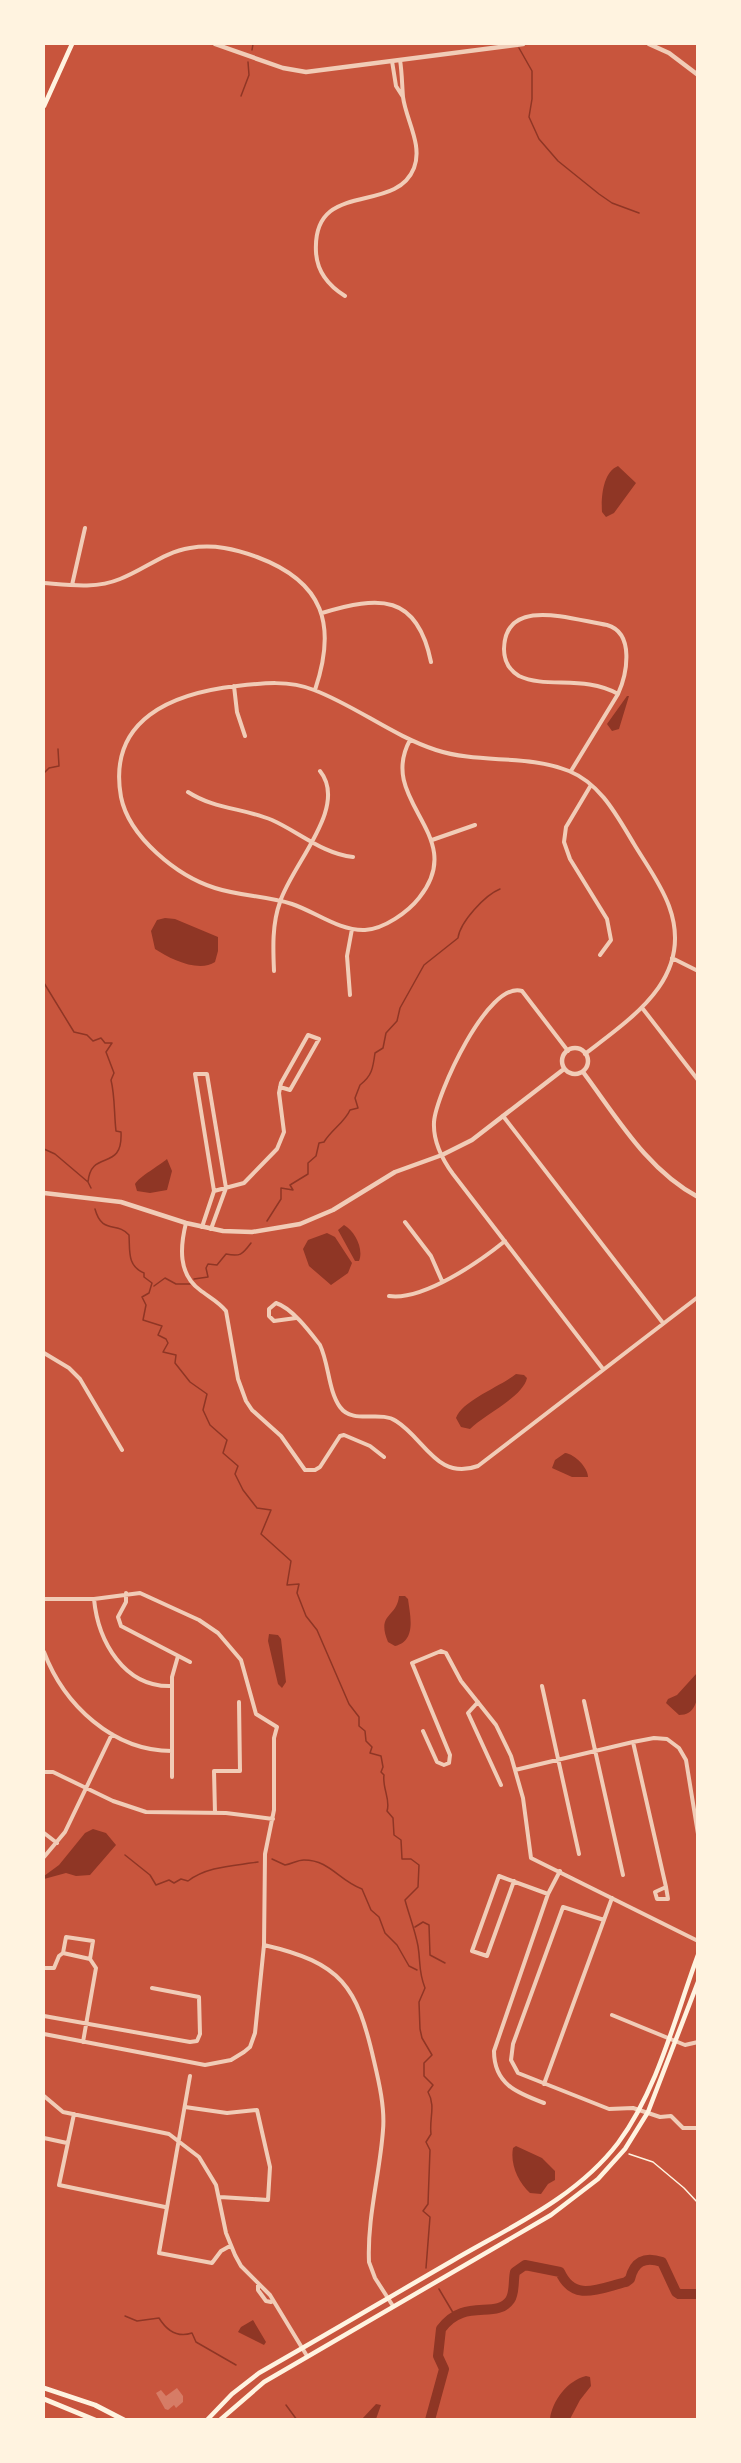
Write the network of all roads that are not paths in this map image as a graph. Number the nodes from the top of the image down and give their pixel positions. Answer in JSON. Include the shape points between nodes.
{"nodes":[{"id":1,"x":72,"y":44,"type":"edge"},
{"id":2,"x":215,"y":44,"type":"edge"},
{"id":3,"x":523,"y":44,"type":"edge"},
{"id":4,"x":649,"y":44,"type":"edge"},
{"id":5,"x":400,"y":60,"type":"junction"},
{"id":6,"x":392,"y":61,"type":"junction"},
{"id":7,"x":698,"y":75,"type":"edge"},
{"id":8,"x":404,"y":97,"type":"junction"},
{"id":9,"x":44,"y":106,"type":"edge"},
{"id":10,"x":345,"y":296,"type":"dead end"},
{"id":11,"x":85,"y":528,"type":"dead end"},
{"id":12,"x":44,"y":583,"type":"edge"},
{"id":13,"x":72,"y":585,"type":"junction"},
{"id":14,"x":322,"y":613,"type":"junction"},
{"id":15,"x":431,"y":662,"type":"dead end"},
{"id":16,"x":234,"y":686,"type":"junction"},
{"id":17,"x":315,"y":690,"type":"junction"},
{"id":18,"x":618,"y":694,"type":"junction"},
{"id":19,"x":245,"y":736,"type":"dead end"},
{"id":20,"x":410,"y":740,"type":"junction"},
{"id":21,"x":320,"y":771,"type":"dead end"},
{"id":22,"x":571,"y":771,"type":"junction"},
{"id":23,"x":591,"y":785,"type":"junction"},
{"id":24,"x":188,"y":792,"type":"dead end"},
{"id":25,"x":475,"y":825,"type":"dead end"},
{"id":26,"x":432,"y":840,"type":"junction"},
{"id":27,"x":311,"y":841,"type":"junction"},
{"id":28,"x":353,"y":856,"type":"dead end"},
{"id":29,"x":280,"y":900,"type":"junction"},
{"id":30,"x":352,"y":929,"type":"junction"},
{"id":31,"x":600,"y":955,"type":"dead end"},
{"id":32,"x":672,"y":958,"type":"junction"},
{"id":33,"x":274,"y":971,"type":"dead end"},
{"id":34,"x":698,"y":971,"type":"edge"},
{"id":35,"x":350,"y":995,"type":"dead end"},
{"id":36,"x":643,"y":1009,"type":"junction"},
{"id":37,"x":568,"y":1051,"type":"junction"},
{"id":38,"x":585,"y":1054,"type":"junction"},
{"id":39,"x":564,"y":1069,"type":"junction"},
{"id":40,"x":583,"y":1072,"type":"junction"},
{"id":41,"x":698,"y":1080,"type":"edge"},
{"id":42,"x":280,"y":1088,"type":"junction"},
{"id":43,"x":503,"y":1116,"type":"junction"},
{"id":44,"x":442,"y":1155,"type":"junction"},
{"id":45,"x":226,"y":1188,"type":"junction"},
{"id":46,"x":214,"y":1191,"type":"junction"},
{"id":47,"x":44,"y":1193,"type":"edge"},
{"id":48,"x":698,"y":1197,"type":"edge"},
{"id":49,"x":405,"y":1222,"type":"dead end"},
{"id":50,"x":186,"y":1223,"type":"junction"},
{"id":51,"x":202,"y":1227,"type":"junction"},
{"id":52,"x":210,"y":1229,"type":"junction"},
{"id":53,"x":505,"y":1241,"type":"junction"},
{"id":54,"x":442,"y":1281,"type":"junction"},
{"id":55,"x":389,"y":1296,"type":"dead end"},
{"id":56,"x":698,"y":1296,"type":"edge"},
{"id":57,"x":296,"y":1318,"type":"junction"},
{"id":58,"x":663,"y":1323,"type":"junction"},
{"id":59,"x":44,"y":1353,"type":"edge"},
{"id":60,"x":603,"y":1369,"type":"junction"},
{"id":61,"x":122,"y":1450,"type":"dead end"},
{"id":62,"x":384,"y":1457,"type":"dead end"},
{"id":63,"x":126,"y":1593,"type":"junction"},
{"id":64,"x":44,"y":1599,"type":"edge"},
{"id":65,"x":94,"y":1599,"type":"junction"},
{"id":66,"x":44,"y":1652,"type":"edge"},
{"id":67,"x":178,"y":1656,"type":"junction"},
{"id":68,"x":190,"y":1662,"type":"dead end"},
{"id":69,"x":172,"y":1686,"type":"junction"},
{"id":70,"x":542,"y":1686,"type":"dead end"},
{"id":71,"x":584,"y":1701,"type":"dead end"},
{"id":72,"x":239,"y":1702,"type":"dead end"},
{"id":73,"x":478,"y":1702,"type":"junction"},
{"id":74,"x":423,"y":1731,"type":"dead end"},
{"id":75,"x":112,"y":1734,"type":"junction"},
{"id":76,"x":633,"y":1742,"type":"junction"},
{"id":77,"x":172,"y":1750,"type":"junction"},
{"id":78,"x":595,"y":1750,"type":"junction"},
{"id":79,"x":558,"y":1759,"type":"junction"},
{"id":80,"x":515,"y":1770,"type":"junction"},
{"id":81,"x":44,"y":1772,"type":"edge"},
{"id":82,"x":172,"y":1777,"type":"dead end"},
{"id":83,"x":501,"y":1785,"type":"dead end"},
{"id":84,"x":86,"y":1789,"type":"junction"},
{"id":85,"x":214,"y":1813,"type":"junction"},
{"id":86,"x":273,"y":1819,"type":"junction"},
{"id":87,"x":44,"y":1833,"type":"edge"},
{"id":88,"x":698,"y":1834,"type":"edge"},
{"id":89,"x":57,"y":1843,"type":"junction"},
{"id":90,"x":579,"y":1854,"type":"dead end"},
{"id":91,"x":44,"y":1857,"type":"edge"},
{"id":92,"x":560,"y":1871,"type":"junction"},
{"id":93,"x":623,"y":1875,"type":"dead end"},
{"id":94,"x":514,"y":1881,"type":"junction"},
{"id":95,"x":666,"y":1887,"type":"dead end"},
{"id":96,"x":548,"y":1894,"type":"junction"},
{"id":97,"x":612,"y":1898,"type":"junction"},
{"id":98,"x":604,"y":1920,"type":"junction"},
{"id":99,"x":698,"y":1941,"type":"edge"},
{"id":100,"x":264,"y":1945,"type":"junction"},
{"id":101,"x":63,"y":1953,"type":"junction"},
{"id":102,"x":698,"y":1954,"type":"edge"},
{"id":103,"x":90,"y":1959,"type":"junction"},
{"id":104,"x":44,"y":1968,"type":"edge"},
{"id":105,"x":698,"y":1983,"type":"edge"},
{"id":106,"x":152,"y":1988,"type":"dead end"},
{"id":107,"x":612,"y":2015,"type":"dead end"},
{"id":108,"x":44,"y":2016,"type":"edge"},
{"id":109,"x":86,"y":2024,"type":"junction"},
{"id":110,"x":44,"y":2034,"type":"edge"},
{"id":111,"x":668,"y":2038,"type":"junction"},
{"id":112,"x":676,"y":2041,"type":"junction"},
{"id":113,"x":83,"y":2042,"type":"junction"},
{"id":114,"x":698,"y":2042,"type":"edge"},
{"id":115,"x":190,"y":2076,"type":"dead end"},
{"id":116,"x":544,"y":2084,"type":"junction"},
{"id":117,"x":44,"y":2096,"type":"edge"},
{"id":118,"x":544,"y":2103,"type":"dead end"},
{"id":119,"x":185,"y":2107,"type":"junction"},
{"id":120,"x":639,"y":2109,"type":"junction"},
{"id":121,"x":648,"y":2112,"type":"junction"},
{"id":122,"x":74,"y":2114,"type":"junction"},
{"id":123,"x":698,"y":2128,"type":"edge"},
{"id":124,"x":44,"y":2138,"type":"edge"},
{"id":125,"x":178,"y":2140,"type":"junction"},
{"id":126,"x":68,"y":2143,"type":"junction"},
{"id":127,"x":220,"y":2197,"type":"junction"},
{"id":128,"x":165,"y":2207,"type":"junction"},
{"id":129,"x":230,"y":2246,"type":"junction"},
{"id":130,"x":388,"y":2299,"type":"junction"},
{"id":131,"x":393,"y":2306,"type":"junction"},
{"id":132,"x":302,"y":2348,"type":"junction"},
{"id":133,"x":307,"y":2356,"type":"junction"},
{"id":134,"x":44,"y":2388,"type":"edge"},
{"id":135,"x":44,"y":2401,"type":"edge"},
{"id":136,"x":95,"y":2420,"type":"edge"},
{"id":137,"x":124,"y":2420,"type":"edge"},
{"id":138,"x":207,"y":2420,"type":"edge"},
{"id":139,"x":220,"y":2420,"type":"edge"}],
"edges":[{"from":1,"to":9,"type":"main road"},
{"from":2,"to":6,"type":"street","via":[[296,71]]},
{"from":3,"to":5,"type":"street"},
{"from":4,"to":7,"type":"street","via":[[673,55]]},
{"from":5,"to":6,"type":"street"},
{"from":5,"to":8,"type":"street"},
{"from":6,"to":8,"type":"street","via":[[396,86]]},
{"from":8,"to":10,"type":"street","via":[[416,152],[411,174],[391,192],[339,206],[318,232],[319,268],[332,287]]},
{"from":11,"to":13,"type":"street"},
{"from":12,"to":13,"type":"street"},
{"from":13,"to":14,"type":"street","via":[[108,583],[176,551],[213,546],[280,566],[303,582]]},
{"from":14,"to":15,"type":"street","via":[[368,601],[390,604],[416,621]]},
{"from":14,"to":17,"type":"street","via":[[326,645]]},
{"from":16,"to":17,"type":"street","via":[[279,682]]},
{"from":16,"to":19,"type":"street"},
{"from":16,"to":29,"type":"street","via":[[184,696],[144,718],[122,755],[122,803],[132,823],[153,848],[201,883]]},
{"from":17,"to":20,"type":"street"},
{"from":18,"to":18,"type":"street","via":[[626,650],[624,639],[612,627],[535,615],[517,619],[509,628],[504,658],[516,674],[529,679],[597,684]]},
{"from":18,"to":22,"type":"street"},
{"from":20,"to":22,"type":"street","via":[[466,758]]},
{"from":20,"to":26,"type":"street","via":[[403,756],[402,782]]},
{"from":21,"to":27,"type":"street","via":[[330,798]]},
{"from":22,"to":23,"type":"street"},
{"from":23,"to":31,"type":"street","via":[[566,827],[564,842],[610,926],[611,940]]},
{"from":23,"to":32,"type":"street","via":[[610,805],[664,893],[674,924]]},
{"from":24,"to":27,"type":"street","via":[[211,805],[269,819]]},
{"from":25,"to":26,"type":"street"},
{"from":26,"to":30,"type":"street","via":[[433,867],[427,887],[411,907],[373,929]]},
{"from":27,"to":28,"type":"street"},
{"from":27,"to":29,"type":"street"},
{"from":29,"to":30,"type":"street"},
{"from":29,"to":33,"type":"street","via":[[273,938]]},
{"from":30,"to":35,"type":"street","via":[[346,956]]},
{"from":32,"to":34,"type":"street"},
{"from":32,"to":36,"type":"street","via":[[658,989]]},
{"from":36,"to":38,"type":"street"},
{"from":36,"to":41,"type":"street"},
{"from":37,"to":38,"type":"street","via":[[577,1049]]},
{"from":37,"to":39,"type":"street","via":[[562,1058]]},
{"from":37,"to":44,"type":"street","via":[[522,990],[507,992],[478,1019],[439,1101],[435,1134]]},
{"from":38,"to":40,"type":"street","via":[[587,1064]]},
{"from":39,"to":40,"type":"street","via":[[572,1074]]},
{"from":39,"to":43,"type":"street"},
{"from":40,"to":48,"type":"street","via":[[657,1167]]},
{"from":42,"to":42,"type":"street","via":[[308,1035],[319,1039],[290,1090]]},
{"from":42,"to":45,"type":"street","via":[[284,1126],[281,1144],[244,1183]]},
{"from":43,"to":44,"type":"street","via":[[472,1140]]},
{"from":43,"to":58,"type":"street"},
{"from":44,"to":52,"type":"street","via":[[395,1172],[333,1210],[300,1224],[252,1232]]},
{"from":44,"to":53,"type":"street"},
{"from":45,"to":46,"type":"street"},
{"from":45,"to":46,"type":"street","via":[[207,1074],[195,1074]]},
{"from":45,"to":52,"type":"street"},
{"from":46,"to":51,"type":"street"},
{"from":47,"to":50,"type":"street","via":[[121,1202]]},
{"from":49,"to":54,"type":"street","via":[[431,1256]]},
{"from":50,"to":51,"type":"street"},
{"from":50,"to":62,"type":"street","via":[[180,1250],[187,1273],[199,1289],[226,1311],[238,1379],[252,1410],[281,1436],[305,1470],[320,1467],[344,1435]]},
{"from":51,"to":52,"type":"street"},
{"from":53,"to":54,"type":"street","via":[[470,1268]]},
{"from":53,"to":60,"type":"street"},
{"from":54,"to":55,"type":"street","via":[[409,1295]]},
{"from":56,"to":58,"type":"street"},
{"from":57,"to":57,"type":"street","via":[[280,1304],[272,1304],[269,1309],[274,1321]]},
{"from":57,"to":60,"type":"street","via":[[320,1345],[343,1409],[353,1415],[394,1419],[435,1459],[452,1469],[478,1466]]},
{"from":58,"to":60,"type":"street"},
{"from":59,"to":61,"type":"street","via":[[80,1379]]},
{"from":63,"to":65,"type":"street"},
{"from":63,"to":67,"type":"street","via":[[119,1623]]},
{"from":63,"to":86,"type":"street","via":[[149,1595],[218,1633],[243,1666],[256,1714],[277,1727]]},
{"from":64,"to":65,"type":"street"},
{"from":65,"to":69,"type":"street","via":[[101,1633],[120,1662],[146,1683]]},
{"from":66,"to":75,"type":"street","via":[[58,1683],[73,1702]]},
{"from":67,"to":68,"type":"street"},
{"from":67,"to":69,"type":"street"},
{"from":69,"to":77,"type":"street"},
{"from":70,"to":79,"type":"street"},
{"from":71,"to":78,"type":"street"},
{"from":72,"to":85,"type":"street","via":[[240,1771],[214,1771]]},
{"from":73,"to":74,"type":"street","via":[[461,1682],[446,1653],[437,1652],[412,1663],[450,1755],[449,1763],[444,1766],[437,1762]]},
{"from":73,"to":80,"type":"street","via":[[496,1725]]},
{"from":73,"to":83,"type":"street","via":[[468,1713]]},
{"from":75,"to":77,"type":"street","via":[[148,1749]]},
{"from":75,"to":84,"type":"street"},
{"from":76,"to":78,"type":"street"},
{"from":76,"to":88,"type":"street","via":[[660,1738],[674,1743],[683,1753]]},
{"from":76,"to":95,"type":"street"},
{"from":77,"to":82,"type":"street"},
{"from":78,"to":79,"type":"street"},
{"from":78,"to":93,"type":"street"},
{"from":79,"to":80,"type":"street"},
{"from":79,"to":90,"type":"street"},
{"from":80,"to":92,"type":"street","via":[[531,1858]]},
{"from":81,"to":84,"type":"street","via":[[53,1772]]},
{"from":84,"to":85,"type":"street","via":[[146,1812]]},
{"from":84,"to":89,"type":"street"},
{"from":85,"to":86,"type":"street"},
{"from":86,"to":100,"type":"street","via":[[265,1854]]},
{"from":87,"to":89,"type":"street"},
{"from":89,"to":91,"type":"street"},
{"from":92,"to":96,"type":"street"},
{"from":92,"to":97,"type":"street"},
{"from":94,"to":94,"type":"street","via":[[499,1876],[472,1951],[487,1956]]},
{"from":94,"to":96,"type":"street"},
{"from":96,"to":118,"type":"street","via":[[494,2051],[503,2082]]},
{"from":97,"to":98,"type":"street"},
{"from":97,"to":99,"type":"street"},
{"from":98,"to":116,"type":"street"},
{"from":98,"to":116,"type":"street","via":[[563,1907],[511,2052],[518,2073]]},
{"from":100,"to":113,"type":"street","via":[[255,2033],[250,2047],[238,2057],[205,2066]]},
{"from":100,"to":130,"type":"street","via":[[300,1956],[327,1970],[347,1988],[360,2008],[376,2069],[383,2118],[369,2262]]},
{"from":101,"to":103,"type":"street"},
{"from":101,"to":103,"type":"street","via":[[66,1937],[93,1941]]},
{"from":101,"to":104,"type":"street","via":[[54,1968]]},
{"from":102,"to":111,"type":"main road"},
{"from":103,"to":109,"type":"street","via":[[96,1968]]},
{"from":105,"to":112,"type":"main road"},
{"from":106,"to":109,"type":"street","via":[[199,1997],[197,2041]]},
{"from":107,"to":111,"type":"street"},
{"from":108,"to":109,"type":"street"},
{"from":109,"to":113,"type":"street"},
{"from":110,"to":113,"type":"street"},
{"from":111,"to":112,"type":"street"},
{"from":111,"to":120,"type":"main road"},
{"from":112,"to":114,"type":"street"},
{"from":112,"to":121,"type":"main road"},
{"from":115,"to":119,"type":"street"},
{"from":116,"to":120,"type":"street","via":[[609,2109]]},
{"from":117,"to":122,"type":"street","via":[[56,2108]]},
{"from":119,"to":125,"type":"street"},
{"from":119,"to":127,"type":"street","via":[[227,2113],[257,2110],[270,2167],[268,2200]]},
{"from":120,"to":121,"type":"street"},
{"from":120,"to":130,"type":"main road","via":[[606,2157],[561,2197]]},
{"from":121,"to":123,"type":"street","via":[[671,2116],[683,2128]]},
{"from":121,"to":131,"type":"main road","via":[[625,2149],[582,2193]]},
{"from":122,"to":125,"type":"street","via":[[156,2130]]},
{"from":122,"to":126,"type":"street"},
{"from":124,"to":126,"type":"street"},
{"from":125,"to":127,"type":"street","via":[[206,2165]]},
{"from":125,"to":128,"type":"street"},
{"from":126,"to":128,"type":"street","via":[[59,2185]]},
{"from":127,"to":129,"type":"street"},
{"from":128,"to":129,"type":"street","via":[[158,2250],[161,2255],[212,2263]]},
{"from":129,"to":132,"type":"street","via":[[241,2266],[270,2295]]},
{"from":130,"to":131,"type":"street"},
{"from":130,"to":132,"type":"main road"},
{"from":131,"to":133,"type":"main road"},
{"from":132,"to":133,"type":"street"},
{"from":132,"to":138,"type":"main road","via":[[242,2386]]},
{"from":133,"to":139,"type":"main road","via":[[257,2387]]},
{"from":134,"to":137,"type":"main road","via":[[95,2405]]},
{"from":135,"to":136,"type":"main road"}]}
